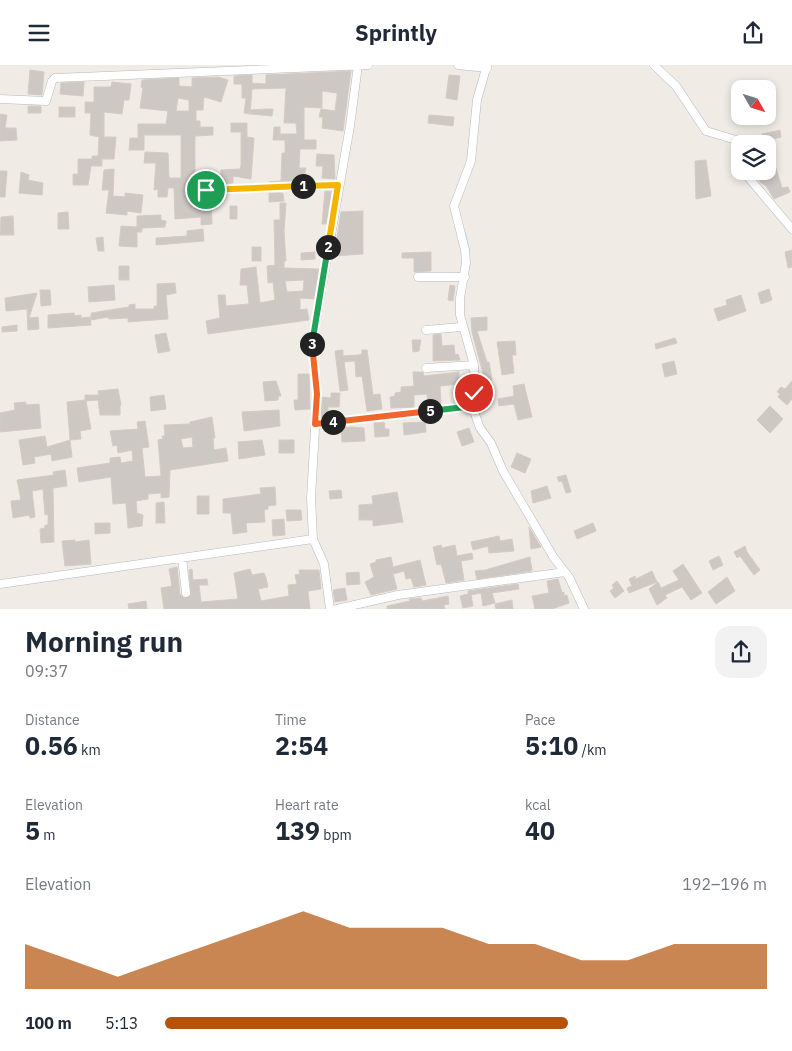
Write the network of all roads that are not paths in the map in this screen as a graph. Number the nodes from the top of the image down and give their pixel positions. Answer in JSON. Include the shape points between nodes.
{"nodes":[{"id":1,"x":368,"y":65,"type":"edge"},
{"id":2,"x":458,"y":65,"type":"edge"},
{"id":3,"x":654,"y":65,"type":"edge"},
{"id":4,"x":358,"y":66,"type":"edge"},
{"id":5,"x":487,"y":66,"type":"edge"},
{"id":6,"x":0,"y":99,"type":"edge"},
{"id":7,"x":731,"y":138,"type":"edge"},
{"id":8,"x":751,"y":180,"type":"edge"},
{"id":9,"x":338,"y":185,"type":"junction"},
{"id":10,"x":206,"y":190,"type":"dead end"},
{"id":11,"x":792,"y":229,"type":"edge"},
{"id":12,"x":418,"y":277,"type":"dead end"},
{"id":13,"x":465,"y":277,"type":"junction"},
{"id":14,"x":461,"y":327,"type":"junction"},
{"id":15,"x":426,"y":329,"type":"dead end"},
{"id":16,"x":474,"y":365,"type":"junction"},
{"id":17,"x":426,"y":368,"type":"dead end"},
{"id":18,"x":474,"y":406,"type":"junction"},
{"id":19,"x":315,"y":424,"type":"junction"},
{"id":20,"x":313,"y":539,"type":"junction"},
{"id":21,"x":182,"y":558,"type":"junction"},
{"id":22,"x":565,"y":572,"type":"junction"},
{"id":23,"x":0,"y":585,"type":"edge"},
{"id":24,"x":186,"y":593,"type":"dead end"},
{"id":25,"x":330,"y":609,"type":"edge"},
{"id":26,"x":337,"y":609,"type":"edge"},
{"id":27,"x":584,"y":609,"type":"edge"}],
"edges":[{"from":1,"to":4,"type":"street"},
{"from":2,"to":5,"type":"street"},
{"from":3,"to":7,"type":"street","via":[[676,86],[706,131]]},
{"from":4,"to":6,"type":"street","via":[[55,78],[46,101]]},
{"from":4,"to":9,"type":"street"},
{"from":5,"to":13,"type":"street","via":[[476,100],[472,155],[454,206],[464,242]]},
{"from":8,"to":11,"type":"street"},
{"from":9,"to":10,"type":"street"},
{"from":9,"to":19,"type":"street","via":[[312,344],[317,394]]},
{"from":12,"to":13,"type":"street"},
{"from":13,"to":14,"type":"street","via":[[460,298]]},
{"from":14,"to":15,"type":"street"},
{"from":14,"to":16,"type":"street"},
{"from":16,"to":17,"type":"street"},
{"from":16,"to":18,"type":"street"},
{"from":18,"to":19,"type":"street"},
{"from":18,"to":22,"type":"street","via":[[477,422],[491,443],[503,471]]},
{"from":19,"to":20,"type":"street","via":[[311,498]]},
{"from":20,"to":21,"type":"street"},
{"from":20,"to":25,"type":"street","via":[[324,564]]},
{"from":21,"to":23,"type":"street"},
{"from":21,"to":24,"type":"street"},
{"from":22,"to":26,"type":"street","via":[[398,595]]},
{"from":22,"to":27,"type":"street"}]}
